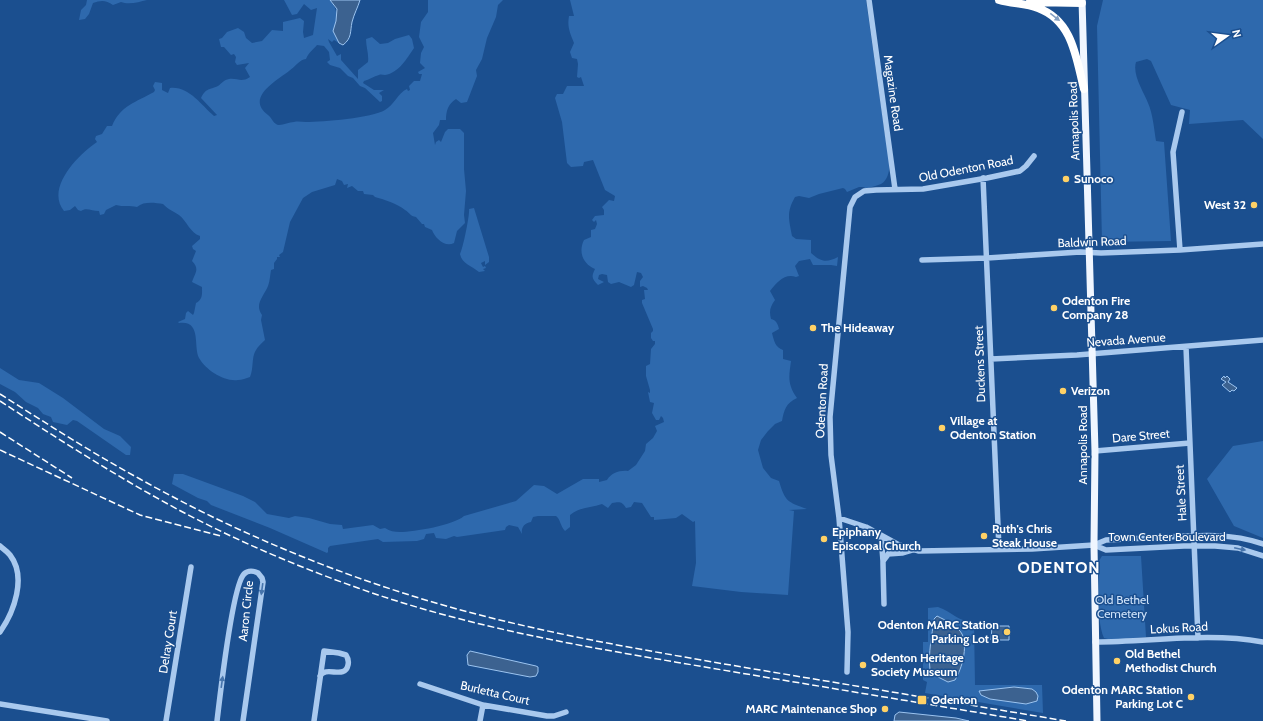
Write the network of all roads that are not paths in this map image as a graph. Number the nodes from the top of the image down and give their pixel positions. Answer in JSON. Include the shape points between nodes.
{"nodes":[{"id":1,"x":869,"y":0,"type":"edge"},
{"id":2,"x":1002,"y":1,"type":"edge"},
{"id":3,"x":1082,"y":1,"type":"edge"},
{"id":4,"x":1084,"y":89,"type":"junction"},
{"id":5,"x":1182,"y":112,"type":"dead end"},
{"id":6,"x":1034,"y":156,"type":"dead end"},
{"id":7,"x":983,"y":178,"type":"junction"},
{"id":8,"x":895,"y":189,"type":"junction"},
{"id":9,"x":1263,"y":244,"type":"edge"},
{"id":10,"x":1180,"y":250,"type":"junction"},
{"id":11,"x":1090,"y":252,"type":"junction"},
{"id":12,"x":987,"y":258,"type":"junction"},
{"id":13,"x":922,"y":260,"type":"dead end"},
{"id":14,"x":1263,"y":340,"type":"edge"},
{"id":15,"x":1186,"y":347,"type":"junction"},
{"id":16,"x":1093,"y":353,"type":"junction"},
{"id":17,"x":991,"y":359,"type":"junction"},
{"id":18,"x":1190,"y":443,"type":"junction"},
{"id":19,"x":1095,"y":451,"type":"junction"},
{"id":20,"x":839,"y":518,"type":"junction"},
{"id":21,"x":1194,"y":535,"type":"junction"},
{"id":22,"x":881,"y":536,"type":"junction"},
{"id":23,"x":896,"y":544,"type":"junction"},
{"id":24,"x":1263,"y":544,"type":"edge"},
{"id":25,"x":1094,"y":545,"type":"junction"},
{"id":26,"x":0,"y":546,"type":"edge"},
{"id":27,"x":1194,"y":546,"type":"junction"},
{"id":28,"x":999,"y":549,"type":"junction"},
{"id":29,"x":912,"y":550,"type":"junction"},
{"id":30,"x":888,"y":554,"type":"junction"},
{"id":31,"x":1263,"y":556,"type":"edge"},
{"id":32,"x":883,"y":561,"type":"junction"},
{"id":33,"x":191,"y":567,"type":"dead end"},
{"id":34,"x":884,"y":604,"type":"dead end"},
{"id":35,"x":0,"y":632,"type":"edge"},
{"id":36,"x":1198,"y":638,"type":"junction"},
{"id":37,"x":1095,"y":642,"type":"junction"},
{"id":38,"x":1263,"y":642,"type":"edge"},
{"id":39,"x":847,"y":672,"type":"dead end"},
{"id":40,"x":320,"y":676,"type":"junction"},
{"id":41,"x":420,"y":684,"type":"dead end"},
{"id":42,"x":0,"y":704,"type":"edge"},
{"id":43,"x":483,"y":704,"type":"junction"},
{"id":44,"x":566,"y":712,"type":"dead end"},
{"id":45,"x":107,"y":721,"type":"edge"},
{"id":46,"x":166,"y":721,"type":"edge"},
{"id":47,"x":217,"y":721,"type":"edge"},
{"id":48,"x":243,"y":721,"type":"edge"},
{"id":49,"x":314,"y":721,"type":"edge"},
{"id":50,"x":480,"y":721,"type":"edge"},
{"id":51,"x":1097,"y":721,"type":"edge"}],
"edges":[{"from":1,"to":8,"type":"street","name":"Magazine Road"},
{"from":2,"to":3,"type":"highway"},
{"from":2,"to":4,"type":"highway","one_way":true,"via":[[1047,11],[1060,21],[1071,38]]},
{"from":3,"to":4,"type":"main road","name":"Annapolis Road"},
{"from":4,"to":11,"type":"main road","name":"Annapolis Road"},
{"from":5,"to":10,"type":"street","via":[[1173,152]]},
{"from":6,"to":7,"type":"street","name":"Old Odenton Road","via":[[1020,170]]},
{"from":7,"to":8,"type":"street","name":"Old Odenton Road","via":[[923,189]]},
{"from":7,"to":12,"type":"street","name":"Duckens Street"},
{"from":8,"to":20,"type":"street","name":"Odenton Road","via":[[864,191],[855,197],[850,207],[830,417],[831,455]]},
{"from":9,"to":10,"type":"street","name":"Baldwin Road"},
{"from":10,"to":11,"type":"street","name":"Baldwin Road"},
{"from":11,"to":12,"type":"street","name":"Baldwin Road"},
{"from":11,"to":16,"type":"main road","name":"Annapolis Road"},
{"from":12,"to":13,"type":"street","name":"Baldwin Road"},
{"from":12,"to":17,"type":"street","name":"Duckens Street"},
{"from":14,"to":15,"type":"street","name":"Nevada Avenue"},
{"from":15,"to":16,"type":"street","name":"Nevada Avenue"},
{"from":15,"to":18,"type":"street","name":"Hale Street"},
{"from":16,"to":17,"type":"street","name":"Nevada Avenue"},
{"from":16,"to":19,"type":"main road","name":"Annapolis Road"},
{"from":17,"to":28,"type":"street","name":"Duckens Street"},
{"from":18,"to":19,"type":"street","name":"Dare Street"},
{"from":18,"to":21,"type":"street","name":"Hale Street"},
{"from":19,"to":25,"type":"main road","name":"Annapolis Road"},
{"from":20,"to":22,"type":"street","name":"Town Center Boulevard","via":[[866,527]]},
{"from":20,"to":39,"type":"street","name":"Odenton Road","via":[[848,632]]},
{"from":21,"to":24,"type":"street","name":"Town Center Boulevard","via":[[1240,537]]},
{"from":21,"to":25,"type":"street","name":"Town Center Boulevard","via":[[1106,540]]},
{"from":21,"to":27,"type":"street","name":"Hale Street"},
{"from":22,"to":23,"type":"street","name":"Town Center Boulevard"},
{"from":22,"to":32,"type":"street"},
{"from":23,"to":29,"type":"street","name":"Town Center Boulevard"},
{"from":23,"to":30,"type":"street"},
{"from":25,"to":27,"type":"street","name":"Town Center Boulevard","via":[[1106,550]]},
{"from":25,"to":28,"type":"street","name":"Town Center Boulevard"},
{"from":25,"to":37,"type":"main road","name":"Annapolis Road"},
{"from":26,"to":35,"type":"street","via":[[13,560],[17,575],[12,609]]},
{"from":27,"to":31,"type":"street","name":"Town Center Boulevard","one_way":true,"via":[[1238,548]]},
{"from":27,"to":36,"type":"street","name":"Hale Street"},
{"from":28,"to":29,"type":"street","name":"Town Center Boulevard"},
{"from":29,"to":30,"type":"street"},
{"from":30,"to":32,"type":"street"},
{"from":32,"to":34,"type":"street"},
{"from":33,"to":46,"type":"street","name":"Delray Court"},
{"from":36,"to":37,"type":"street","name":"Lokus Road"},
{"from":36,"to":38,"type":"street","name":"Lokus Road","via":[[1230,637]]},
{"from":37,"to":51,"type":"main road","name":"Annapolis Road"},
{"from":40,"to":40,"type":"street","via":[[325,672],[345,671],[349,661],[346,655],[324,651]]},
{"from":40,"to":49,"type":"street"},
{"from":41,"to":43,"type":"street","name":"Burletta Court"},
{"from":42,"to":45,"type":"street"},
{"from":43,"to":44,"type":"street","name":"Burletta Court","via":[[548,716]]},
{"from":43,"to":50,"type":"street"},
{"from":47,"to":48,"type":"street","name":"Aaron Circle","one_way":true,"via":[[236,590],[244,574],[249,571],[260,575],[263,582]]}]}
